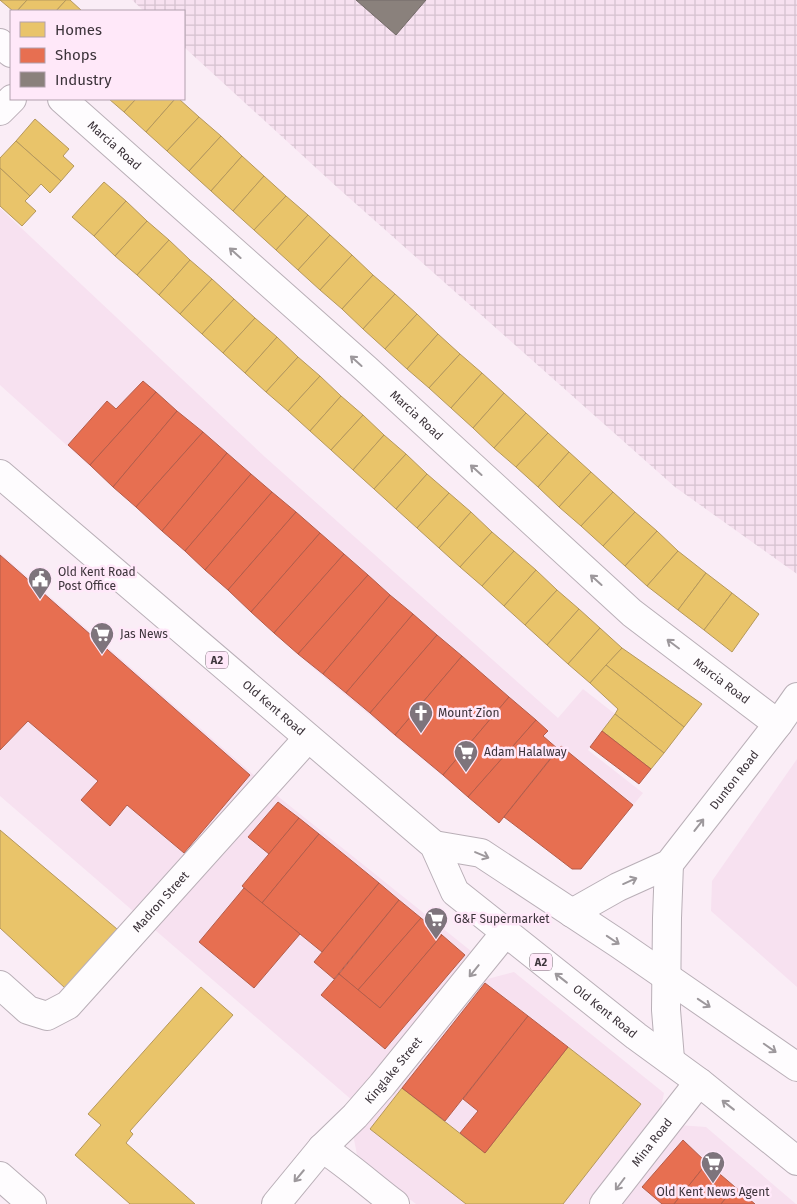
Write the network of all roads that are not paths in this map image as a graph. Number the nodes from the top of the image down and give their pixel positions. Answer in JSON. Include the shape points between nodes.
{"nodes":[{"id":1,"x":0,"y":43,"type":"edge"},
{"id":2,"x":10,"y":52,"type":"edge"},
{"id":3,"x":11,"y":100,"type":"edge"},
{"id":4,"x":63,"y":100,"type":"edge"},
{"id":5,"x":0,"y":111,"type":"edge"},
{"id":6,"x":0,"y":474,"type":"edge"},
{"id":7,"x":797,"y":697,"type":"edge"},
{"id":8,"x":778,"y":724,"type":"junction"},
{"id":9,"x":308,"y":738,"type":"junction"},
{"id":10,"x":434,"y":845,"type":"junction"},
{"id":11,"x":670,"y":864,"type":"junction"},
{"id":12,"x":572,"y":913,"type":"junction"},
{"id":13,"x":505,"y":933,"type":"junction"},
{"id":14,"x":666,"y":977,"type":"junction"},
{"id":15,"x":0,"y":985,"type":"edge"},
{"id":16,"x":670,"y":1059,"type":"junction"},
{"id":17,"x":797,"y":1067,"type":"edge"},
{"id":18,"x":699,"y":1082,"type":"junction"},
{"id":19,"x":322,"y":1148,"type":"junction"},
{"id":20,"x":797,"y":1160,"type":"edge"},
{"id":21,"x":0,"y":1176,"type":"edge"},
{"id":22,"x":32,"y":1204,"type":"edge"},
{"id":23,"x":276,"y":1204,"type":"edge"},
{"id":24,"x":395,"y":1204,"type":"edge"},
{"id":25,"x":604,"y":1204,"type":"edge"}],
"edges":[{"from":1,"to":2,"type":"main road"},
{"from":3,"to":5,"type":"main road"},
{"from":8,"to":4,"type":"main road","name":"Marcia Road","one_way":true,"via":[[632,613],[366,369]]},
{"from":6,"to":9,"type":"main road","name":"Old Kent Road","number":"A2"},
{"from":7,"to":8,"type":"main road","name":"Dunton Road"},
{"from":11,"to":8,"type":"main road","name":"Dunton Road","one_way":true},
{"from":9,"to":10,"type":"main road","name":"Old Kent Road","number":"A2"},
{"from":9,"to":15,"type":"main road","name":"Madron Street","via":[[68,1005],[47,1016],[28,1010]]},
{"from":10,"to":12,"type":"main road","one_way":true,"via":[[481,853]]},
{"from":10,"to":13,"type":"main road","name":"Old Kent Road","number":"A2","via":[[454,892]]},
{"from":12,"to":11,"type":"main road","name":"Dunton Road","one_way":true,"via":[[618,887]]},
{"from":11,"to":14,"type":"main road"},
{"from":12,"to":14,"type":"main road","one_way":true},
{"from":16,"to":13,"type":"main road","name":"Old Kent Road","number":"A2","one_way":true},
{"from":13,"to":19,"type":"main road","name":"Kinglake Street","one_way":true,"via":[[382,1085]]},
{"from":14,"to":16,"type":"main road"},
{"from":14,"to":17,"type":"main road","one_way":true},
{"from":16,"to":18,"type":"main road","name":"Old Kent Road","number":"A2"},
{"from":20,"to":18,"type":"main road","name":"Old Kent Road","number":"A2","one_way":true},
{"from":18,"to":25,"type":"main road","name":"Mina Road","one_way":true},
{"from":19,"to":23,"type":"main road","name":"Kinglake Street","one_way":true},
{"from":19,"to":24,"type":"main road"},
{"from":21,"to":22,"type":"main road"}]}
